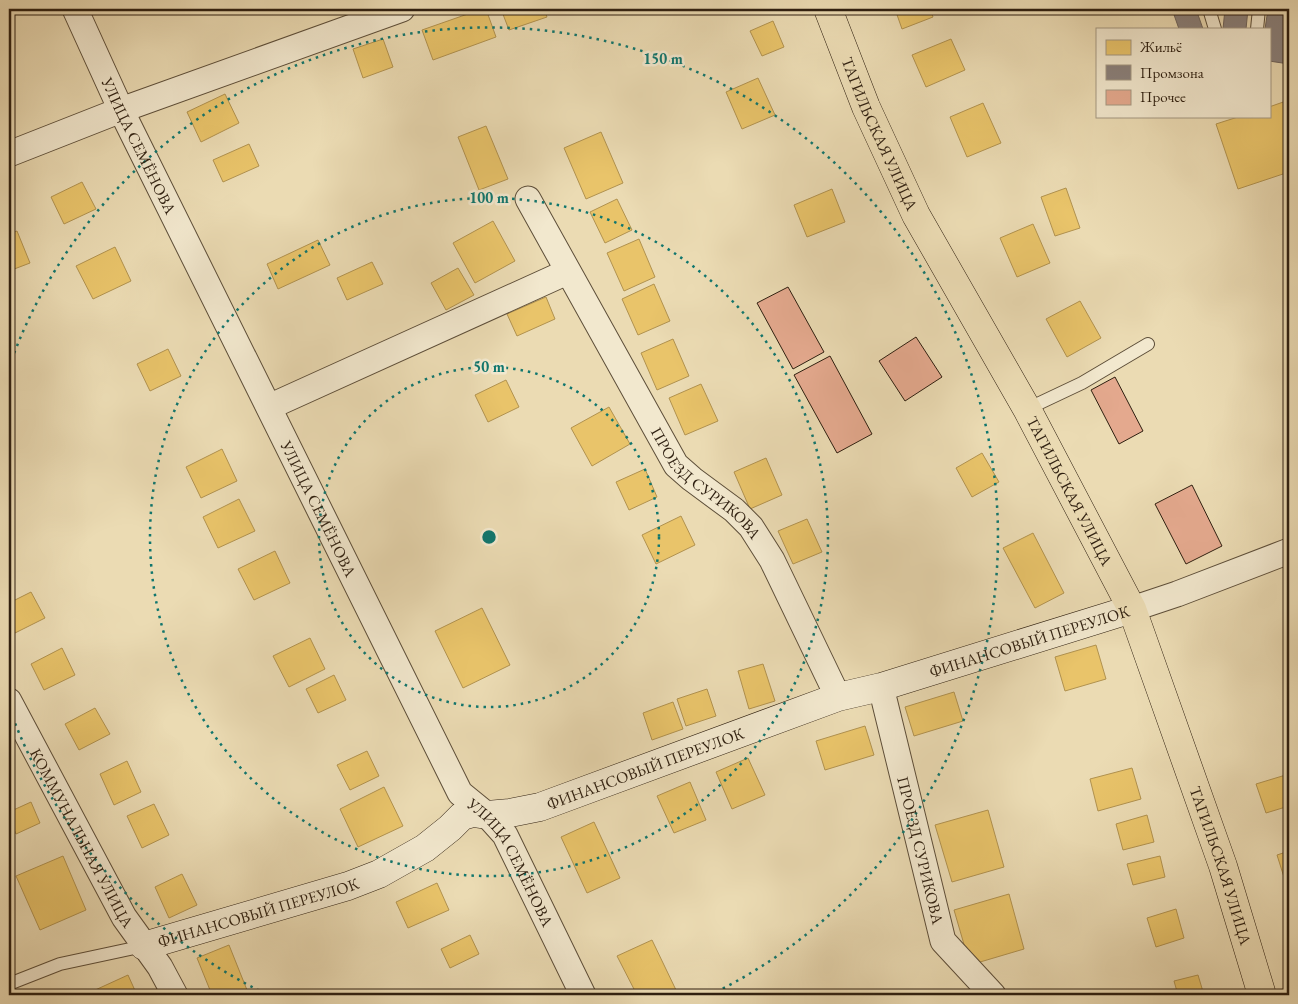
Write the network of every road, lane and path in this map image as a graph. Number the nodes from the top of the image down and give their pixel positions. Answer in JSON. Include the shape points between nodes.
{"nodes":[{"id":1,"x":74,"y":9,"type":"edge"},
{"id":2,"x":402,"y":9,"type":"edge"},
{"id":3,"x":828,"y":9,"type":"edge"},
{"id":4,"x":1209,"y":9,"type":"edge"},
{"id":5,"x":1259,"y":9,"type":"edge"},
{"id":6,"x":1215,"y":28,"type":"edge"},
{"id":7,"x":1257,"y":28,"type":"edge"},
{"id":8,"x":121,"y":110,"type":"junction"},
{"id":9,"x":9,"y":154,"type":"edge"},
{"id":10,"x":528,"y":199,"type":"dead end"},
{"id":11,"x":567,"y":272,"type":"junction"},
{"id":12,"x":1148,"y":344,"type":"dead end"},
{"id":13,"x":269,"y":407,"type":"junction"},
{"id":14,"x":1027,"y":409,"type":"junction"},
{"id":15,"x":1289,"y":551,"type":"edge"},
{"id":16,"x":1132,"y":609,"type":"junction"},
{"id":17,"x":881,"y":687,"type":"junction"},
{"id":18,"x":838,"y":697,"type":"junction"},
{"id":19,"x":9,"y":701,"type":"edge"},
{"id":20,"x":487,"y":815,"type":"junction"},
{"id":21,"x":144,"y":946,"type":"junction"},
{"id":22,"x":9,"y":984,"type":"edge"},
{"id":23,"x":175,"y":995,"type":"edge"},
{"id":24,"x":583,"y":995,"type":"edge"},
{"id":25,"x":993,"y":995,"type":"edge"},
{"id":26,"x":1262,"y":995,"type":"edge"}],
"edges":[{"from":1,"to":8,"type":"street","name":"УЛИЦА СЕМЁНОВА"},
{"from":2,"to":8,"type":"street"},
{"from":3,"to":14,"type":"main road","name":"ТАГИЛЬСКАЯ УЛИЦА","via":[[866,107],[916,215]]},
{"from":4,"to":6,"type":"lane"},
{"from":5,"to":7,"type":"lane"},
{"from":8,"to":9,"type":"street"},
{"from":8,"to":13,"type":"street","name":"УЛИЦА СЕМЁНОВА"},
{"from":10,"to":11,"type":"street","name":"ПРОЕЗД СУРИКОВА"},
{"from":11,"to":13,"type":"street"},
{"from":11,"to":18,"type":"street","name":"ПРОЕЗД СУРИКОВА","via":[[676,465],[751,527],[772,560]]},
{"from":12,"to":14,"type":"lane","via":[[1082,383]]},
{"from":13,"to":20,"type":"street","name":"УЛИЦА СЕМЁНОВА","via":[[460,793]]},
{"from":14,"to":16,"type":"main road","name":"ТАГИЛЬСКАЯ УЛИЦА"},
{"from":15,"to":16,"type":"street","name":"ФИНАНСОВЫЙ ПЕРЕУЛОК"},
{"from":16,"to":17,"type":"street","name":"ФИНАНСОВЫЙ ПЕРЕУЛОК"},
{"from":16,"to":26,"type":"main road","name":"ТАГИЛЬСКАЯ УЛИЦА","via":[[1223,866]]},
{"from":17,"to":18,"type":"street","name":"ФИНАНСОВЫЙ ПЕРЕУЛОК"},
{"from":17,"to":25,"type":"street","name":"ПРОЕЗД СУРИКОВА","via":[[943,941]]},
{"from":18,"to":20,"type":"street","name":"ФИНАНСОВЫЙ ПЕРЕУЛОК","via":[[540,807]]},
{"from":19,"to":21,"type":"street","name":"КОММУНАЛЬНАЯ УЛИЦА","via":[[124,917]]},
{"from":20,"to":21,"type":"street","name":"ФИНАНСОВЫЙ ПЕРЕУЛОК","via":[[472,813],[462,816],[425,848],[378,874],[348,886]]},
{"from":20,"to":24,"type":"street","name":"УЛИЦА СЕМЁНОВА","via":[[505,835]]},
{"from":21,"to":22,"type":"lane","name":"ФИНАНСОВЫЙ ПЕРЕУЛОК","via":[[60,964]]},
{"from":21,"to":23,"type":"street","name":"КОММУНАЛЬНАЯ УЛИЦА"}]}
